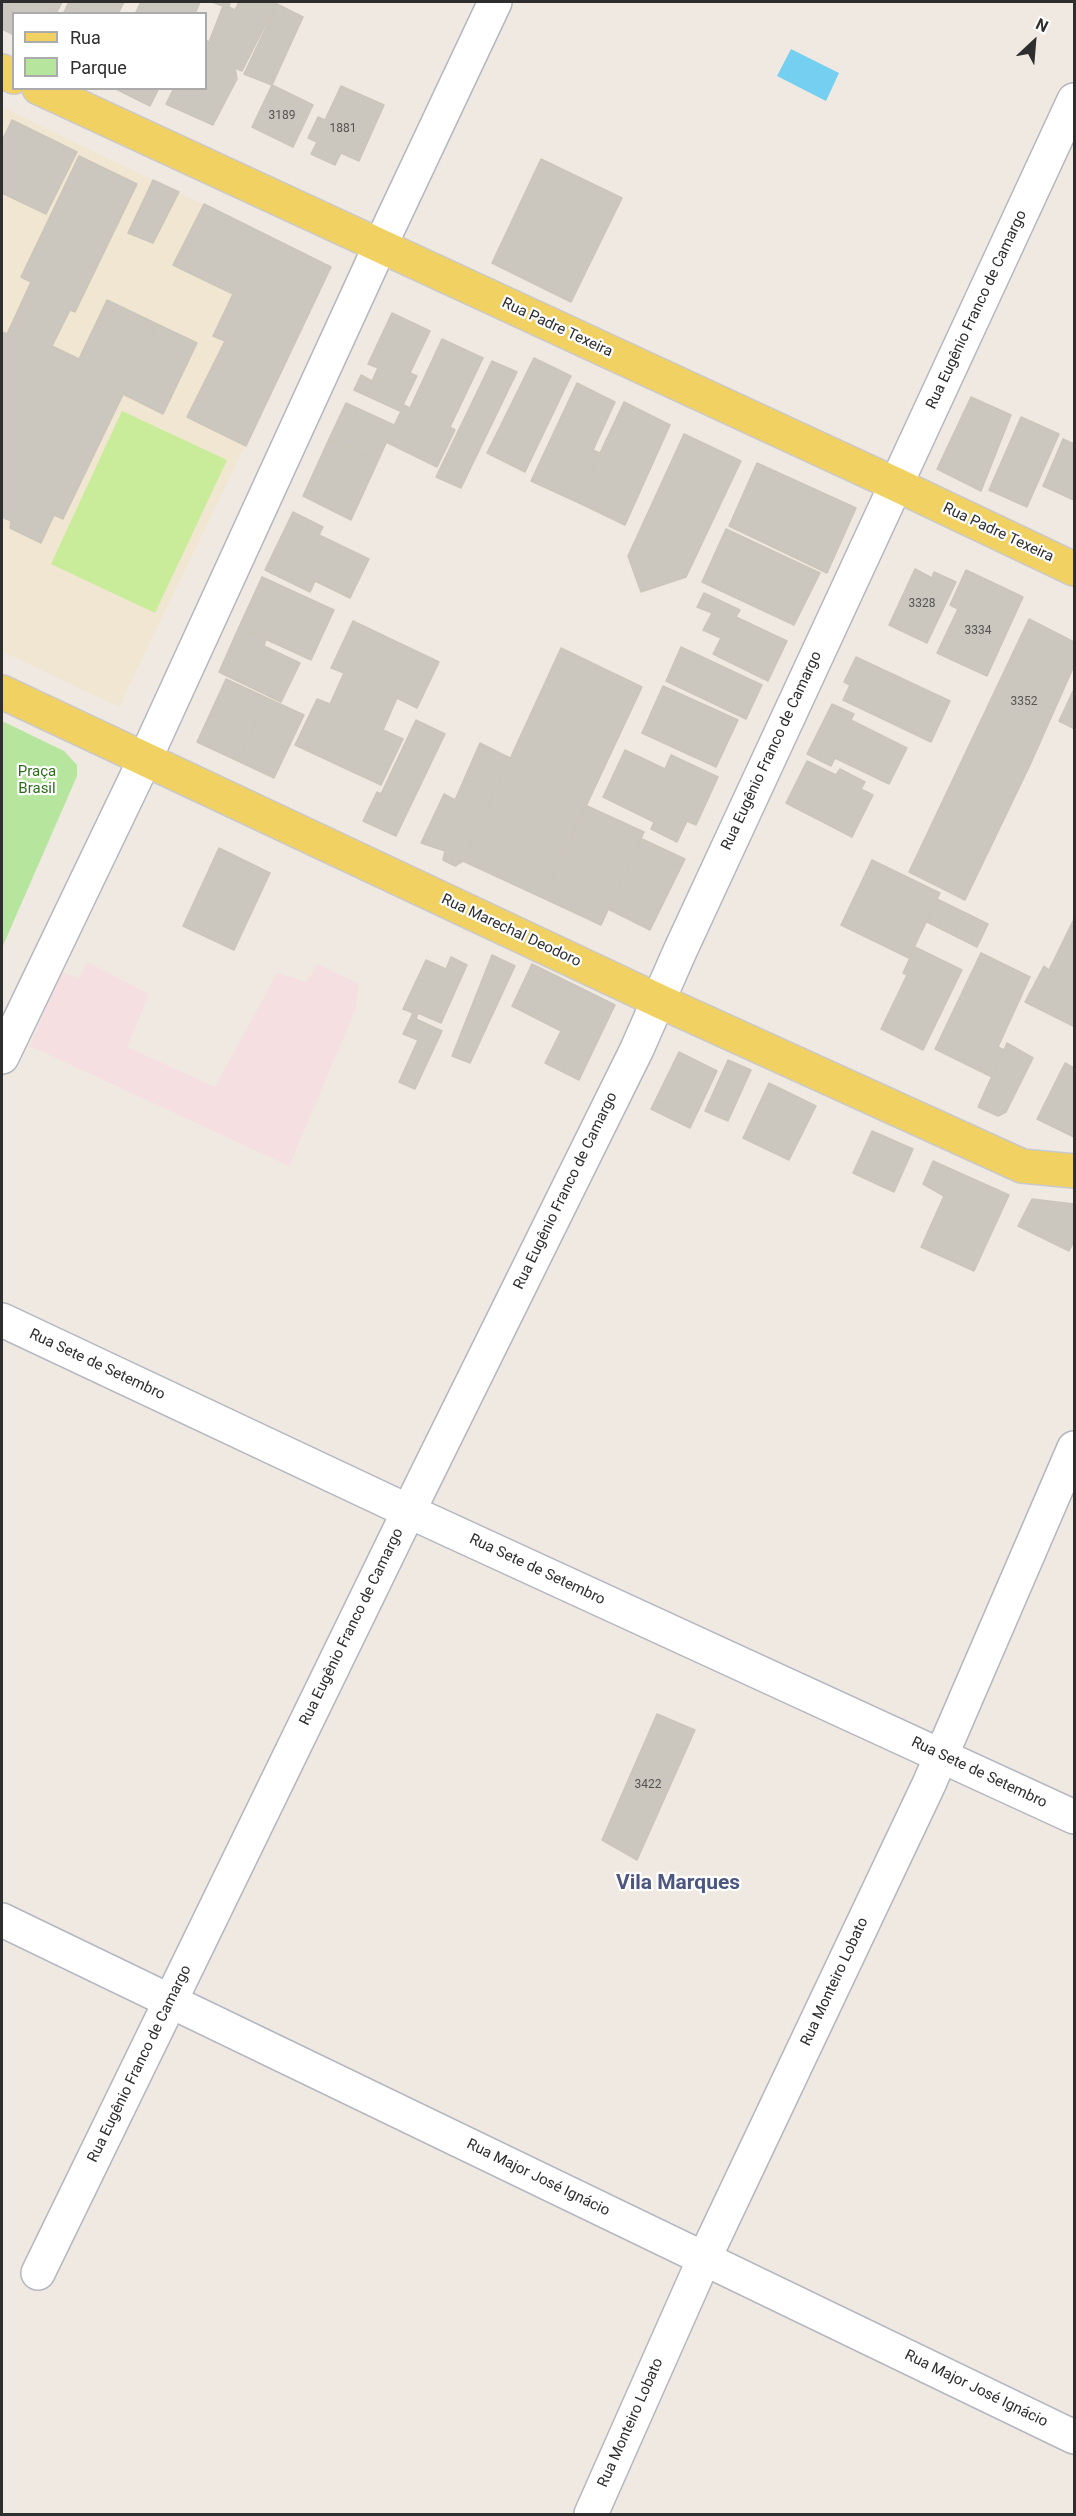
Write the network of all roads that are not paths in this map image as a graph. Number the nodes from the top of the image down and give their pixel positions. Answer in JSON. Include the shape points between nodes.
{"nodes":[{"id":1,"x":495,"y":2,"type":"edge"},
{"id":2,"x":43,"y":90,"type":"edge"},
{"id":3,"x":1074,"y":100,"type":"edge"},
{"id":4,"x":380,"y":246,"type":"junction"},
{"id":5,"x":895,"y":484,"type":"junction"},
{"id":6,"x":1074,"y":569,"type":"edge"},
{"id":7,"x":2,"y":692,"type":"edge"},
{"id":8,"x":145,"y":759,"type":"junction"},
{"id":9,"x":659,"y":1001,"type":"junction"},
{"id":10,"x":2,"y":1058,"type":"edge"},
{"id":11,"x":1074,"y":1170,"type":"edge"},
{"id":12,"x":2,"y":1320,"type":"edge"},
{"id":13,"x":1074,"y":1448,"type":"edge"},
{"id":14,"x":408,"y":1511,"type":"junction"},
{"id":15,"x":941,"y":1754,"type":"junction"},
{"id":16,"x":1074,"y":1817,"type":"edge"},
{"id":17,"x":2,"y":1920,"type":"edge"},
{"id":18,"x":171,"y":2000,"type":"junction"},
{"id":19,"x":704,"y":2259,"type":"junction"},
{"id":20,"x":38,"y":2273,"type":"dead end"},
{"id":21,"x":1074,"y":2437,"type":"edge"},
{"id":22,"x":591,"y":2514,"type":"edge"}],
"edges":[{"from":1,"to":4,"type":"street"},
{"from":2,"to":4,"type":"main road","name":"Rua Padre Texeira"},
{"from":3,"to":5,"type":"street","name":"Rua Eugênio Franco de Camargo"},
{"from":4,"to":5,"type":"main road","name":"Rua Padre Texeira"},
{"from":4,"to":8,"type":"street"},
{"from":5,"to":6,"type":"main road","name":"Rua Padre Texeira"},
{"from":5,"to":9,"type":"street","name":"Rua Eugênio Franco de Camargo"},
{"from":7,"to":8,"type":"main road","name":"Rua Marechal Deodoro"},
{"from":8,"to":9,"type":"main road","name":"Rua Marechal Deodoro"},
{"from":8,"to":10,"type":"street"},
{"from":9,"to":11,"type":"main road","name":"Rua Marechal Deodoro","via":[[1022,1166]]},
{"from":9,"to":14,"type":"street","name":"Rua Eugênio Franco de Camargo"},
{"from":12,"to":14,"type":"street","name":"Rua Sete de Setembro"},
{"from":13,"to":15,"type":"street","name":"Rua Monteiro Lobato"},
{"from":14,"to":15,"type":"street","name":"Rua Sete de Setembro"},
{"from":14,"to":18,"type":"street","name":"Rua Eugênio Franco de Camargo"},
{"from":15,"to":16,"type":"street","name":"Rua Sete de Setembro"},
{"from":15,"to":19,"type":"street","name":"Rua Monteiro Lobato"},
{"from":17,"to":18,"type":"street","name":"Rua Major José Ignácio"},
{"from":18,"to":19,"type":"street","name":"Rua Major José Ignácio"},
{"from":18,"to":20,"type":"street","name":"Rua Eugênio Franco de Camargo"},
{"from":19,"to":21,"type":"street","name":"Rua Major José Ignácio"},
{"from":19,"to":22,"type":"street","name":"Rua Monteiro Lobato"}]}
